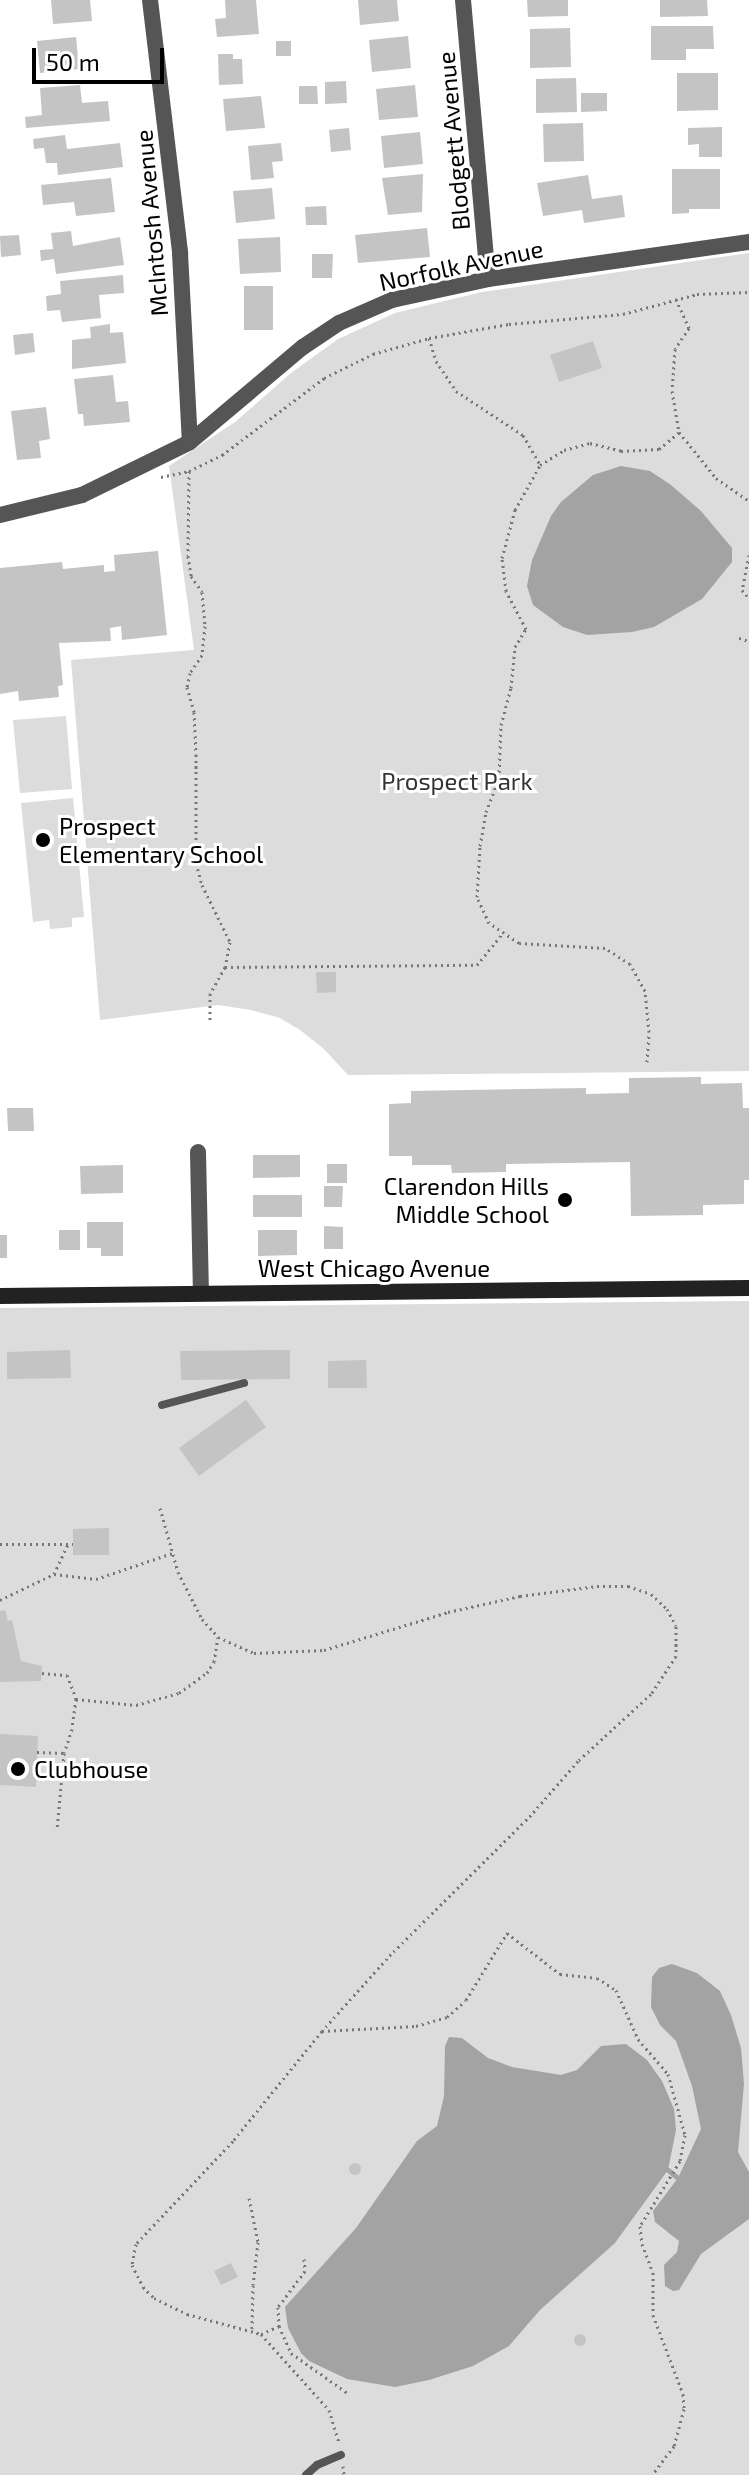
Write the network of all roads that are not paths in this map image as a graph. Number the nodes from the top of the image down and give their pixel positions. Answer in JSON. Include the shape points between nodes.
{"nodes":[{"id":1,"x":150,"y":0,"type":"edge"},
{"id":2,"x":463,"y":0,"type":"edge"},
{"id":3,"x":749,"y":242,"type":"edge"},
{"id":4,"x":488,"y":279,"type":"junction"},
{"id":5,"x":190,"y":442,"type":"junction"},
{"id":6,"x":0,"y":515,"type":"edge"},
{"id":7,"x":198,"y":1152,"type":"dead end"},
{"id":8,"x":749,"y":1288,"type":"edge"},
{"id":9,"x":201,"y":1293,"type":"junction"},
{"id":10,"x":0,"y":1296,"type":"edge"},
{"id":11,"x":244,"y":1383,"type":"dead end"},
{"id":12,"x":162,"y":1405,"type":"dead end"},
{"id":13,"x":341,"y":2455,"type":"road end"},
{"id":14,"x":306,"y":2475,"type":"edge"}],
"edges":[{"from":1,"to":5,"type":"street","name":"McIntosh Avenue","via":[[180,253]]},
{"from":2,"to":4,"type":"street","name":"Blodgett Avenue"},
{"from":3,"to":4,"type":"street","name":"Norfolk Avenue"},
{"from":4,"to":5,"type":"street","name":"Norfolk Avenue","via":[[392,300],[339,323]]},
{"from":5,"to":6,"type":"street","name":"Norfolk Avenue","via":[[82,495]]},
{"from":7,"to":9,"type":"street"},
{"from":8,"to":9,"type":"main road","name":"West Chicago Avenue"},
{"from":9,"to":10,"type":"main road","name":"West Chicago Avenue"},
{"from":11,"to":12,"type":"lane"},
{"from":13,"to":14,"type":"lane"}]}
